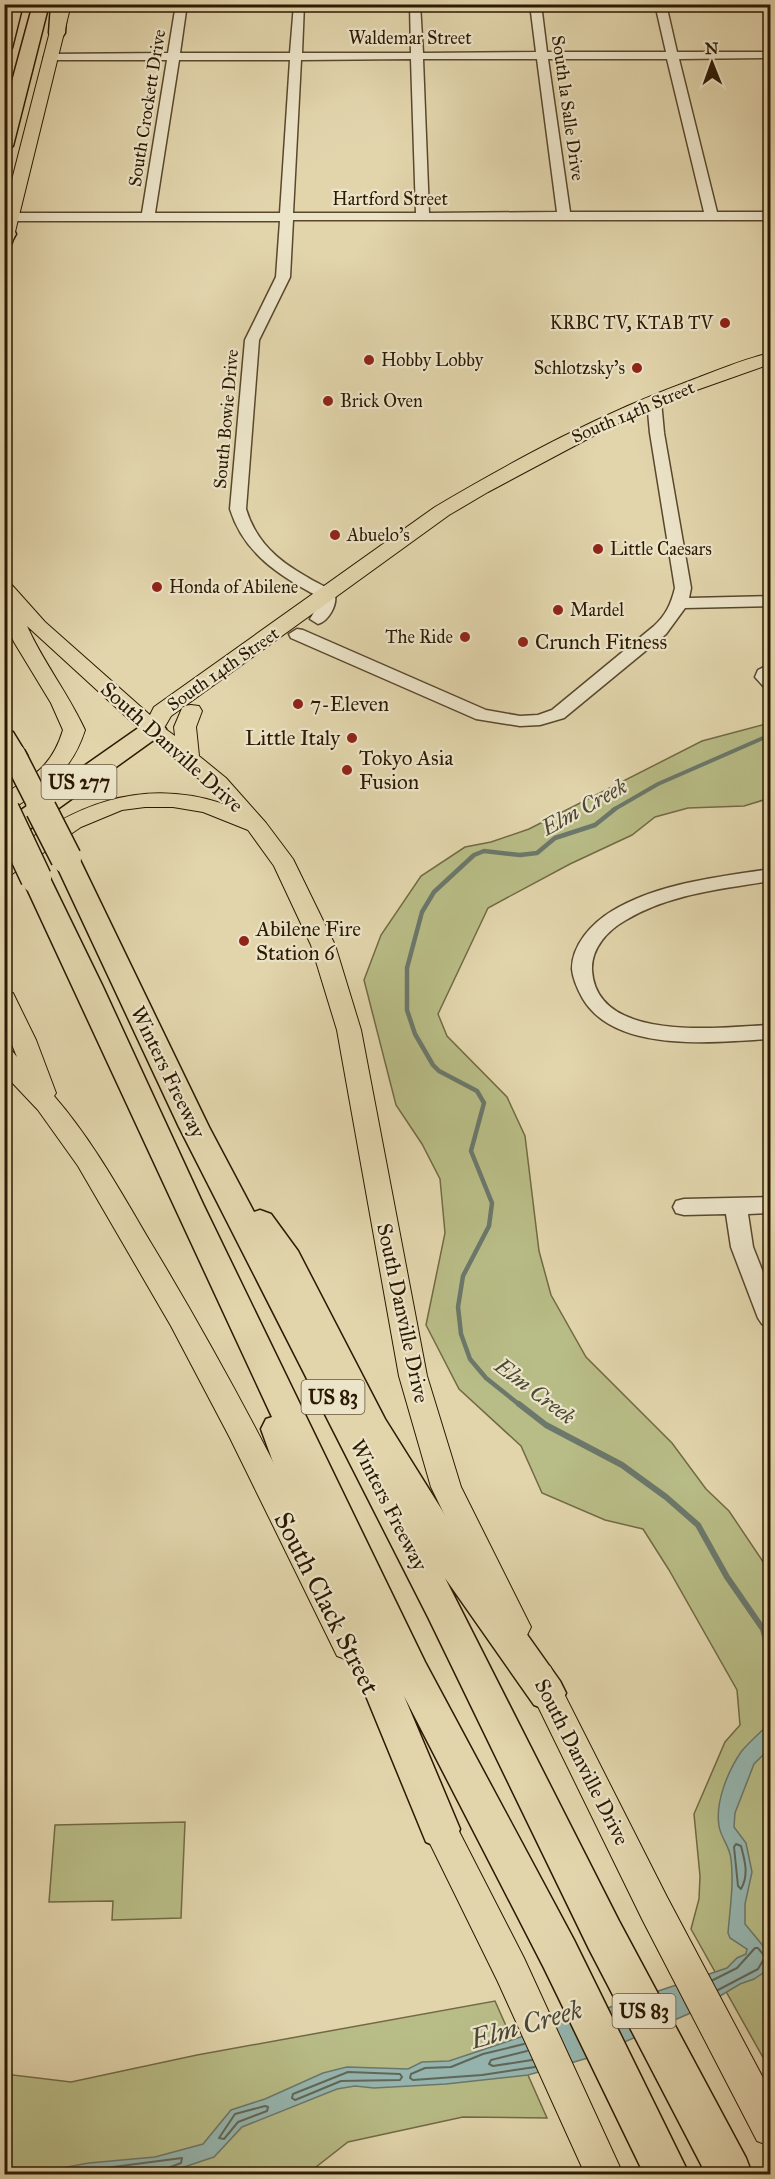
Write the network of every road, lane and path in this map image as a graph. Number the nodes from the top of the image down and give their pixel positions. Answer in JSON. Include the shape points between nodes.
{"nodes":[{"id":1,"x":15,"y":4,"type":"edge"},
{"id":2,"x":41,"y":4,"type":"edge"},
{"id":3,"x":59,"y":4,"type":"edge"},
{"id":4,"x":64,"y":4,"type":"edge"},
{"id":5,"x":182,"y":4,"type":"edge"},
{"id":6,"x":299,"y":4,"type":"edge"},
{"id":7,"x":415,"y":4,"type":"edge"},
{"id":8,"x":536,"y":4,"type":"edge"},
{"id":9,"x":660,"y":4,"type":"edge"},
{"id":10,"x":57,"y":33,"type":"junction"},
{"id":11,"x":4,"y":48,"type":"edge"},
{"id":12,"x":672,"y":55,"type":"junction"},
{"id":13,"x":771,"y":55,"type":"edge"},
{"id":14,"x":417,"y":56,"type":"junction"},
{"id":15,"x":543,"y":56,"type":"junction"},
{"id":16,"x":50,"y":57,"type":"junction"},
{"id":17,"x":174,"y":57,"type":"junction"},
{"id":18,"x":296,"y":57,"type":"junction"},
{"id":19,"x":4,"y":146,"type":"edge"},
{"id":20,"x":564,"y":216,"type":"junction"},
{"id":21,"x":711,"y":216,"type":"junction"},
{"id":22,"x":771,"y":216,"type":"edge"},
{"id":23,"x":148,"y":217,"type":"junction"},
{"id":24,"x":285,"y":217,"type":"junction"},
{"id":25,"x":423,"y":217,"type":"junction"},
{"id":26,"x":6,"y":233,"type":"edge"},
{"id":27,"x":771,"y":358,"type":"edge"},
{"id":28,"x":771,"y":369,"type":"edge"},
{"id":29,"x":655,"y":407,"type":"junction"},
{"id":30,"x":4,"y":588,"type":"edge"},
{"id":31,"x":327,"y":595,"type":"junction"},
{"id":32,"x":4,"y":599,"type":"edge"},
{"id":33,"x":771,"y":601,"type":"edge"},
{"id":34,"x":680,"y":603,"type":"junction"},
{"id":35,"x":318,"y":619,"type":"junction"},
{"id":36,"x":297,"y":634,"type":"junction"},
{"id":37,"x":771,"y":669,"type":"edge"},
{"id":38,"x":771,"y":683,"type":"edge"},
{"id":39,"x":116,"y":695,"type":"junction"},
{"id":40,"x":189,"y":702,"type":"junction"},
{"id":41,"x":153,"y":729,"type":"junction"},
{"id":42,"x":9,"y":746,"type":"edge"},
{"id":43,"x":188,"y":758,"type":"junction"},
{"id":44,"x":218,"y":783,"type":"junction"},
{"id":45,"x":146,"y":798,"type":"junction"},
{"id":46,"x":4,"y":804,"type":"edge"},
{"id":47,"x":4,"y":810,"type":"edge"},
{"id":48,"x":258,"y":828,"type":"junction"},
{"id":49,"x":4,"y":835,"type":"edge"},
{"id":50,"x":20,"y":874,"type":"edge"},
{"id":51,"x":771,"y":875,"type":"edge"},
{"id":52,"x":4,"y":999,"type":"edge"},
{"id":53,"x":771,"y":1032,"type":"edge"},
{"id":54,"x":4,"y":1058,"type":"edge"},
{"id":55,"x":47,"y":1104,"type":"junction"},
{"id":56,"x":194,"y":1127,"type":"junction"},
{"id":57,"x":187,"y":1204,"type":"junction"},
{"id":58,"x":771,"y":1205,"type":"edge"},
{"id":59,"x":736,"y":1206,"type":"junction"},
{"id":60,"x":684,"y":1207,"type":"dead end"},
{"id":61,"x":771,"y":1318,"type":"edge"},
{"id":62,"x":547,"y":1693,"type":"junction"},
{"id":63,"x":440,"y":1829,"type":"junction"},
{"id":64,"x":771,"y":2128,"type":"edge"},
{"id":65,"x":604,"y":2175,"type":"edge"},
{"id":66,"x":667,"y":2175,"type":"edge"},
{"id":67,"x":729,"y":2175,"type":"edge"}],
"edges":[{"from":1,"to":11,"type":"highway"},
{"from":2,"to":19,"type":"highway"},
{"from":3,"to":10,"type":"highway"},
{"from":4,"to":10,"type":"main road"},
{"from":5,"to":17,"type":"street","name":"South Crockett Drive"},
{"from":6,"to":18,"type":"street","name":"South Bowie Drive"},
{"from":7,"to":14,"type":"street"},
{"from":8,"to":15,"type":"street","name":"South la Salle Drive"},
{"from":9,"to":12,"type":"street"},
{"from":10,"to":16,"type":"main road"},
{"from":12,"to":13,"type":"street","name":"Waldemar Street"},
{"from":12,"to":15,"type":"street","name":"Waldemar Street"},
{"from":12,"to":21,"type":"street"},
{"from":14,"to":15,"type":"street","name":"Waldemar Street"},
{"from":14,"to":18,"type":"street","name":"Waldemar Street"},
{"from":14,"to":25,"type":"street"},
{"from":15,"to":20,"type":"street","name":"South la Salle Drive"},
{"from":16,"to":17,"type":"street","name":"Waldemar Street"},
{"from":16,"to":26,"type":"main road"},
{"from":17,"to":18,"type":"street","name":"Waldemar Street"},
{"from":17,"to":23,"type":"street","name":"South Crockett Drive"},
{"from":18,"to":24,"type":"street","name":"South Bowie Drive"},
{"from":20,"to":21,"type":"street","name":"Hartford Street"},
{"from":20,"to":25,"type":"street","name":"Hartford Street"},
{"from":21,"to":22,"type":"street","name":"Hartford Street"},
{"from":23,"to":24,"type":"street","name":"Hartford Street"},
{"from":23,"to":26,"type":"street","name":"Hartford Street"},
{"from":24,"to":25,"type":"street","name":"Hartford Street"},
{"from":24,"to":31,"type":"street","name":"South Bowie Drive","via":[[283,277],[252,340],[238,509],[249,535],[264,555]]},
{"from":27,"to":29,"type":"main road","name":"South 14th Street"},
{"from":28,"to":29,"type":"main road","name":"South 14th Street"},
{"from":29,"to":31,"type":"main road","name":"South 14th Street","via":[[554,446],[474,491]]},
{"from":29,"to":34,"type":"street","via":[[683,588]]},
{"from":29,"to":35,"type":"main road","name":"South 14th Street","via":[[557,458],[466,513]]},
{"from":30,"to":39,"type":"main road","name":"South Danville Drive","via":[[38,626]]},
{"from":31,"to":35,"type":"street","via":[[328,602]]},
{"from":31,"to":40,"type":"main road","name":"South 14th Street"},
{"from":32,"to":46,"type":"main road","via":[[74,730],[64,759],[50,774]]},
{"from":33,"to":34,"type":"street"},
{"from":34,"to":36,"type":"street","via":[[674,617],[652,637],[558,714],[540,720],[482,715]]},
{"from":35,"to":36,"type":"main road","name":"South 14th Street"},
{"from":36,"to":40,"type":"main road","name":"South 14th Street"},
{"from":37,"to":38,"type":"street","via":[[764,674]]},
{"from":39,"to":40,"type":"main road","via":[[150,703]]},
{"from":39,"to":41,"type":"main road","name":"South Danville Drive"},
{"from":40,"to":41,"type":"main road","name":"South 14th Street","via":[[162,712]]},
{"from":40,"to":43,"type":"main road","via":[[185,727]]},
{"from":41,"to":43,"type":"main road","name":"South Danville Drive"},
{"from":41,"to":49,"type":"highway","number":"US 277"},
{"from":42,"to":56,"type":"highway","name":"Winters Freeway","number":"US 83","bridge":true},
{"from":43,"to":44,"type":"main road","name":"South Danville Drive"},
{"from":44,"to":45,"type":"main road"},
{"from":44,"to":48,"type":"main road","name":"South Danville Drive"},
{"from":45,"to":48,"type":"main road","via":[[204,805]]},
{"from":45,"to":50,"type":"main road","via":[[78,818],[40,841]]},
{"from":47,"to":50,"type":"highway","name":"Winters Freeway","number":"US 83","bridge":true},
{"from":48,"to":62,"type":"main road","name":"South Danville Drive","via":[[285,864],[323,945],[349,1030],[413,1376],[446,1487]]},
{"from":50,"to":57,"type":"highway","name":"Winters Freeway","number":"US 83","via":[[89,987]]},
{"from":51,"to":53,"type":"street","via":[[685,891],[636,905],[609,920],[592,936],[582,970],[587,991],[600,1009],[621,1023],[645,1030],[683,1033]]},
{"from":52,"to":55,"type":"main road"},
{"from":54,"to":55,"type":"main road","name":"South Clack Street"},
{"from":55,"to":63,"type":"main road","name":"South Clack Street","via":[[87,1159],[182,1319]]},
{"from":56,"to":62,"type":"highway","via":[[287,1260],[373,1429],[454,1561]]},
{"from":56,"to":67,"type":"highway","name":"Winters Freeway","number":"US 83"},
{"from":57,"to":63,"type":"highway"},
{"from":57,"to":66,"type":"highway","name":"Winters Freeway","number":"US 83","via":[[412,1674],[559,1954]]},
{"from":58,"to":59,"type":"street"},
{"from":59,"to":60,"type":"street"},
{"from":59,"to":61,"type":"street","via":[[742,1247]]},
{"from":62,"to":64,"type":"main road","name":"South Danville Drive"},
{"from":63,"to":65,"type":"main road","name":"South Clack Street","via":[[512,1970]]}]}
